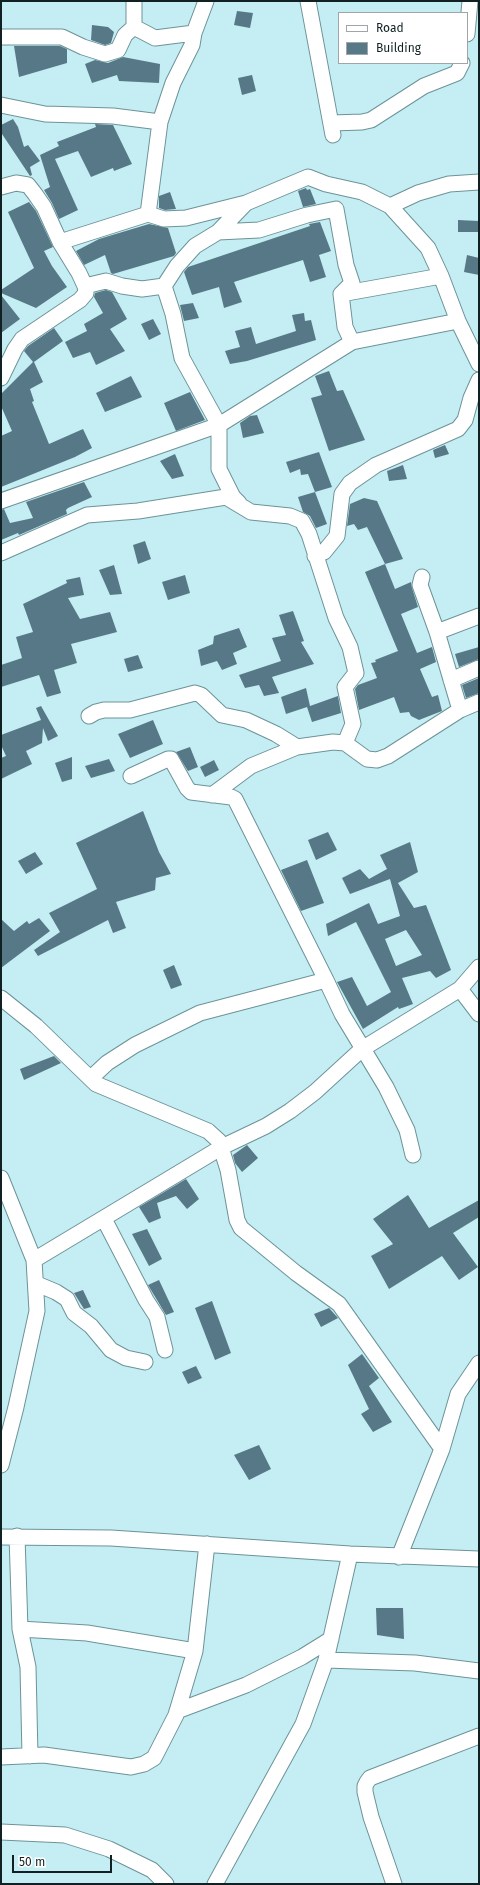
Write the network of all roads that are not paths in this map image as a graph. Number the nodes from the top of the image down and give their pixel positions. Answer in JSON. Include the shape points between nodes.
{"nodes":[{"id":1,"x":134,"y":1,"type":"edge"},
{"id":2,"x":206,"y":1,"type":"edge"},
{"id":3,"x":308,"y":1,"type":"edge"},
{"id":4,"x":470,"y":1,"type":"edge"},
{"id":5,"x":468,"y":23,"type":"edge"},
{"id":6,"x":134,"y":27,"type":"junction"},
{"id":7,"x":194,"y":33,"type":"junction"},
{"id":8,"x":1,"y":37,"type":"edge"},
{"id":9,"x":462,"y":64,"type":"edge"},
{"id":10,"x":1,"y":105,"type":"edge"},
{"id":11,"x":160,"y":122,"type":"junction"},
{"id":12,"x":479,"y":182,"type":"edge"},
{"id":13,"x":1,"y":187,"type":"edge"},
{"id":14,"x":246,"y":203,"type":"junction"},
{"id":15,"x":390,"y":206,"type":"junction"},
{"id":16,"x":148,"y":214,"type":"junction"},
{"id":17,"x":218,"y":232,"type":"junction"},
{"id":18,"x":60,"y":242,"type":"junction"},
{"id":19,"x":442,"y":276,"type":"junction"},
{"id":20,"x":85,"y":286,"type":"junction"},
{"id":21,"x":164,"y":286,"type":"junction"},
{"id":22,"x":341,"y":294,"type":"junction"},
{"id":23,"x":458,"y":322,"type":"junction"},
{"id":24,"x":352,"y":342,"type":"junction"},
{"id":25,"x":479,"y":364,"type":"edge"},
{"id":26,"x":1,"y":378,"type":"edge"},
{"id":27,"x":479,"y":380,"type":"edge"},
{"id":28,"x":219,"y":425,"type":"junction"},
{"id":29,"x":1,"y":501,"type":"edge"},
{"id":30,"x":251,"y":512,"type":"junction"},
{"id":31,"x":1,"y":553,"type":"edge"},
{"id":32,"x":316,"y":556,"type":"junction"},
{"id":33,"x":422,"y":577,"type":"dead end"},
{"id":34,"x":479,"y":616,"type":"edge"},
{"id":35,"x":437,"y":632,"type":"junction"},
{"id":36,"x":479,"y":668,"type":"edge"},
{"id":37,"x":451,"y":680,"type":"junction"},
{"id":38,"x":479,"y":702,"type":"edge"},
{"id":39,"x":460,"y":710,"type":"junction"},
{"id":40,"x":89,"y":716,"type":"dead end"},
{"id":41,"x":345,"y":743,"type":"junction"},
{"id":42,"x":297,"y":747,"type":"junction"},
{"id":43,"x":131,"y":776,"type":"dead end"},
{"id":44,"x":212,"y":795,"type":"junction"},
{"id":45,"x":479,"y":967,"type":"edge"},
{"id":46,"x":326,"y":980,"type":"junction"},
{"id":47,"x":460,"y":989,"type":"junction"},
{"id":48,"x":1,"y":998,"type":"edge"},
{"id":49,"x":479,"y":1014,"type":"edge"},
{"id":50,"x":362,"y":1049,"type":"junction"},
{"id":51,"x":91,"y":1078,"type":"junction"},
{"id":52,"x":222,"y":1147,"type":"junction"},
{"id":53,"x":412,"y":1156,"type":"dead end"},
{"id":54,"x":2,"y":1182,"type":"edge"},
{"id":55,"x":104,"y":1219,"type":"junction"},
{"id":56,"x":34,"y":1260,"type":"junction"},
{"id":57,"x":37,"y":1284,"type":"junction"},
{"id":58,"x":165,"y":1350,"type":"dead end"},
{"id":59,"x":145,"y":1362,"type":"dead end"},
{"id":60,"x":479,"y":1363,"type":"edge"},
{"id":61,"x":442,"y":1449,"type":"junction"},
{"id":62,"x":1,"y":1465,"type":"edge"},
{"id":63,"x":17,"y":1536,"type":"junction"},
{"id":64,"x":1,"y":1537,"type":"edge"},
{"id":65,"x":207,"y":1544,"type":"junction"},
{"id":66,"x":350,"y":1554,"type":"junction"},
{"id":67,"x":399,"y":1557,"type":"junction"},
{"id":68,"x":479,"y":1559,"type":"edge"},
{"id":69,"x":20,"y":1629,"type":"junction"},
{"id":70,"x":331,"y":1639,"type":"junction"},
{"id":71,"x":195,"y":1651,"type":"junction"},
{"id":72,"x":326,"y":1660,"type":"junction"},
{"id":73,"x":479,"y":1671,"type":"edge"},
{"id":74,"x":177,"y":1711,"type":"junction"},
{"id":75,"x":479,"y":1736,"type":"edge"},
{"id":76,"x":1,"y":1756,"type":"edge"},
{"id":77,"x":30,"y":1756,"type":"junction"},
{"id":78,"x":1,"y":1832,"type":"edge"},
{"id":79,"x":166,"y":1884,"type":"edge"},
{"id":80,"x":215,"y":1884,"type":"edge"},
{"id":81,"x":394,"y":1884,"type":"edge"}],
"edges":[{"from":1,"to":6,"type":"street"},
{"from":2,"to":7,"type":"street"},
{"from":3,"to":9,"type":"street","via":[[332,129],[371,120],[424,86],[457,73]]},
{"from":4,"to":5,"type":"street"},
{"from":6,"to":7,"type":"street","via":[[155,38]]},
{"from":6,"to":8,"type":"street","via":[[125,35],[118,50],[105,54],[62,37]]},
{"from":7,"to":11,"type":"street","via":[[192,45],[174,83]]},
{"from":10,"to":11,"type":"street","via":[[45,114],[113,116]]},
{"from":11,"to":16,"type":"street"},
{"from":12,"to":15,"type":"street","via":[[449,184],[418,192]]},
{"from":13,"to":18,"type":"street","via":[[16,183],[28,185],[44,207]]},
{"from":14,"to":15,"type":"street","via":[[308,177],[362,192]]},
{"from":14,"to":16,"type":"street","via":[[186,218],[164,219]]},
{"from":14,"to":17,"type":"street"},
{"from":15,"to":19,"type":"street","via":[[428,248]]},
{"from":16,"to":18,"type":"street"},
{"from":17,"to":21,"type":"street","via":[[196,246],[177,266]]},
{"from":17,"to":22,"type":"street","via":[[259,230],[336,209],[346,266],[352,283]]},
{"from":18,"to":20,"type":"street"},
{"from":19,"to":22,"type":"street"},
{"from":19,"to":23,"type":"street"},
{"from":20,"to":21,"type":"street","via":[[106,281],[142,289]]},
{"from":20,"to":26,"type":"street","via":[[86,293],[80,300],[22,339]]},
{"from":21,"to":28,"type":"street","via":[[182,358]]},
{"from":22,"to":24,"type":"street","via":[[345,327]]},
{"from":23,"to":24,"type":"street"},
{"from":23,"to":25,"type":"street"},
{"from":24,"to":28,"type":"street"},
{"from":27,"to":32,"type":"street","via":[[465,420],[458,430],[376,465],[350,483],[342,494],[337,536],[324,552]]},
{"from":28,"to":29,"type":"street"},
{"from":28,"to":30,"type":"street","via":[[219,469],[233,497]]},
{"from":30,"to":31,"type":"street","via":[[226,497],[138,512],[87,516]]},
{"from":30,"to":32,"type":"street","via":[[290,516],[302,521]]},
{"from":32,"to":41,"type":"street","via":[[336,618],[350,647],[356,673],[345,687],[354,724]]},
{"from":33,"to":35,"type":"street","via":[[420,585]]},
{"from":34,"to":35,"type":"street"},
{"from":35,"to":37,"type":"street"},
{"from":36,"to":37,"type":"street"},
{"from":37,"to":39,"type":"street"},
{"from":38,"to":39,"type":"street"},
{"from":39,"to":41,"type":"street","via":[[388,756],[377,760],[367,759]]},
{"from":40,"to":42,"type":"street","via":[[104,710],[130,710],[195,693],[201,695],[222,715],[252,723]]},
{"from":41,"to":42,"type":"street"},
{"from":42,"to":44,"type":"street","via":[[251,766]]},
{"from":43,"to":44,"type":"street","via":[[168,758],[191,792]]},
{"from":44,"to":46,"type":"street","via":[[235,799]]},
{"from":45,"to":47,"type":"street"},
{"from":46,"to":50,"type":"street"},
{"from":46,"to":51,"type":"street","via":[[200,1013],[135,1045],[107,1063]]},
{"from":47,"to":49,"type":"street"},
{"from":47,"to":50,"type":"street"},
{"from":48,"to":51,"type":"street","via":[[36,1026]]},
{"from":50,"to":52,"type":"street","via":[[290,1111],[266,1126]]},
{"from":50,"to":53,"type":"street","via":[[386,1087],[407,1130]]},
{"from":51,"to":52,"type":"street","via":[[103,1087],[208,1130]]},
{"from":52,"to":55,"type":"street"},
{"from":52,"to":61,"type":"street","via":[[237,1220],[241,1228],[296,1274],[339,1304]]},
{"from":54,"to":56,"type":"street"},
{"from":55,"to":56,"type":"street"},
{"from":55,"to":58,"type":"street","via":[[157,1317]]},
{"from":56,"to":57,"type":"street"},
{"from":57,"to":59,"type":"street","via":[[67,1299],[74,1314],[91,1326],[111,1350],[126,1358]]},
{"from":57,"to":62,"type":"street","via":[[38,1311]]},
{"from":60,"to":61,"type":"street","via":[[458,1394]]},
{"from":61,"to":67,"type":"street"},
{"from":63,"to":64,"type":"street"},
{"from":63,"to":65,"type":"street"},
{"from":63,"to":69,"type":"street"},
{"from":65,"to":66,"type":"street"},
{"from":65,"to":71,"type":"street"},
{"from":66,"to":67,"type":"street"},
{"from":66,"to":70,"type":"street"},
{"from":67,"to":68,"type":"street"},
{"from":69,"to":71,"type":"street","via":[[87,1633]]},
{"from":69,"to":77,"type":"street","via":[[28,1667]]},
{"from":70,"to":72,"type":"street"},
{"from":70,"to":74,"type":"street","via":[[246,1686]]},
{"from":71,"to":74,"type":"street"},
{"from":72,"to":73,"type":"street","via":[[415,1663]]},
{"from":72,"to":80,"type":"street","via":[[303,1724]]},
{"from":74,"to":77,"type":"street","via":[[154,1758],[144,1764],[131,1767],[44,1755]]},
{"from":75,"to":81,"type":"street","via":[[370,1778],[367,1782],[365,1792],[370,1817]]},
{"from":76,"to":77,"type":"street"},
{"from":78,"to":79,"type":"street","via":[[65,1835],[109,1849],[152,1870]]}]}
